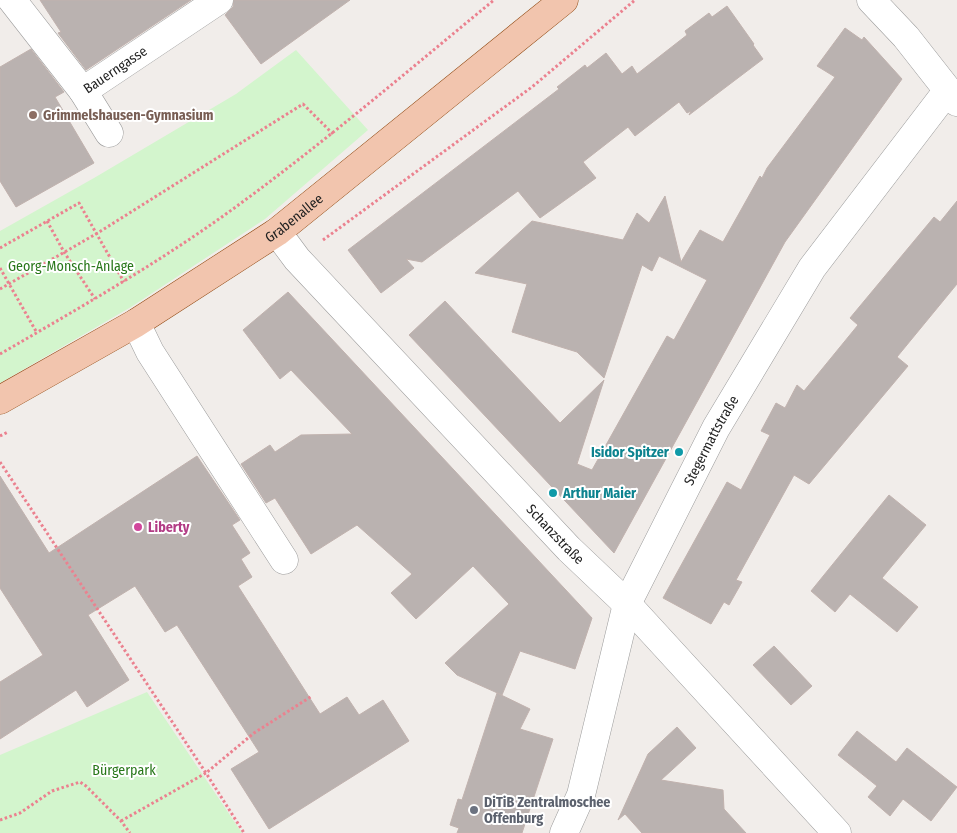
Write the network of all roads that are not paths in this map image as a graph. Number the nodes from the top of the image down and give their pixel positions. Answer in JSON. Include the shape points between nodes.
{"nodes":[{"id":1,"x":12,"y":0,"type":"edge"},
{"id":2,"x":219,"y":0,"type":"edge"},
{"id":3,"x":564,"y":0,"type":"edge"},
{"id":4,"x":871,"y":0,"type":"edge"},
{"id":5,"x":83,"y":92,"type":"junction"},
{"id":6,"x":953,"y":96,"type":"edge"},
{"id":7,"x":109,"y":132,"type":"dead end"},
{"id":8,"x":277,"y":232,"type":"junction"},
{"id":9,"x":136,"y":323,"type":"junction"},
{"id":10,"x":0,"y":400,"type":"edge"},
{"id":11,"x":284,"y":560,"type":"dead end"},
{"id":12,"x":627,"y":604,"type":"junction"},
{"id":13,"x":564,"y":833,"type":"edge"},
{"id":14,"x":837,"y":833,"type":"edge"}],
"edges":[{"from":1,"to":5,"type":"street","name":"Bauerngasse"},
{"from":2,"to":5,"type":"street","name":"Bauerngasse"},
{"from":3,"to":8,"type":"main road","name":"Grabenallee"},
{"from":4,"to":6,"type":"street"},
{"from":5,"to":7,"type":"street"},
{"from":6,"to":12,"type":"street","name":"Stegermattstraße","via":[[812,268],[716,428]]},
{"from":8,"to":9,"type":"main road","name":"Grabenallee"},
{"from":8,"to":12,"type":"street","name":"Schanzstraße","via":[[297,260],[569,549]]},
{"from":9,"to":10,"type":"main road","name":"Grabenallee"},
{"from":9,"to":11,"type":"street","via":[[150,352]]},
{"from":12,"to":13,"type":"street","name":"Stegermattstraße","via":[[581,795]]},
{"from":12,"to":14,"type":"street","name":"Schanzstraße"}]}
